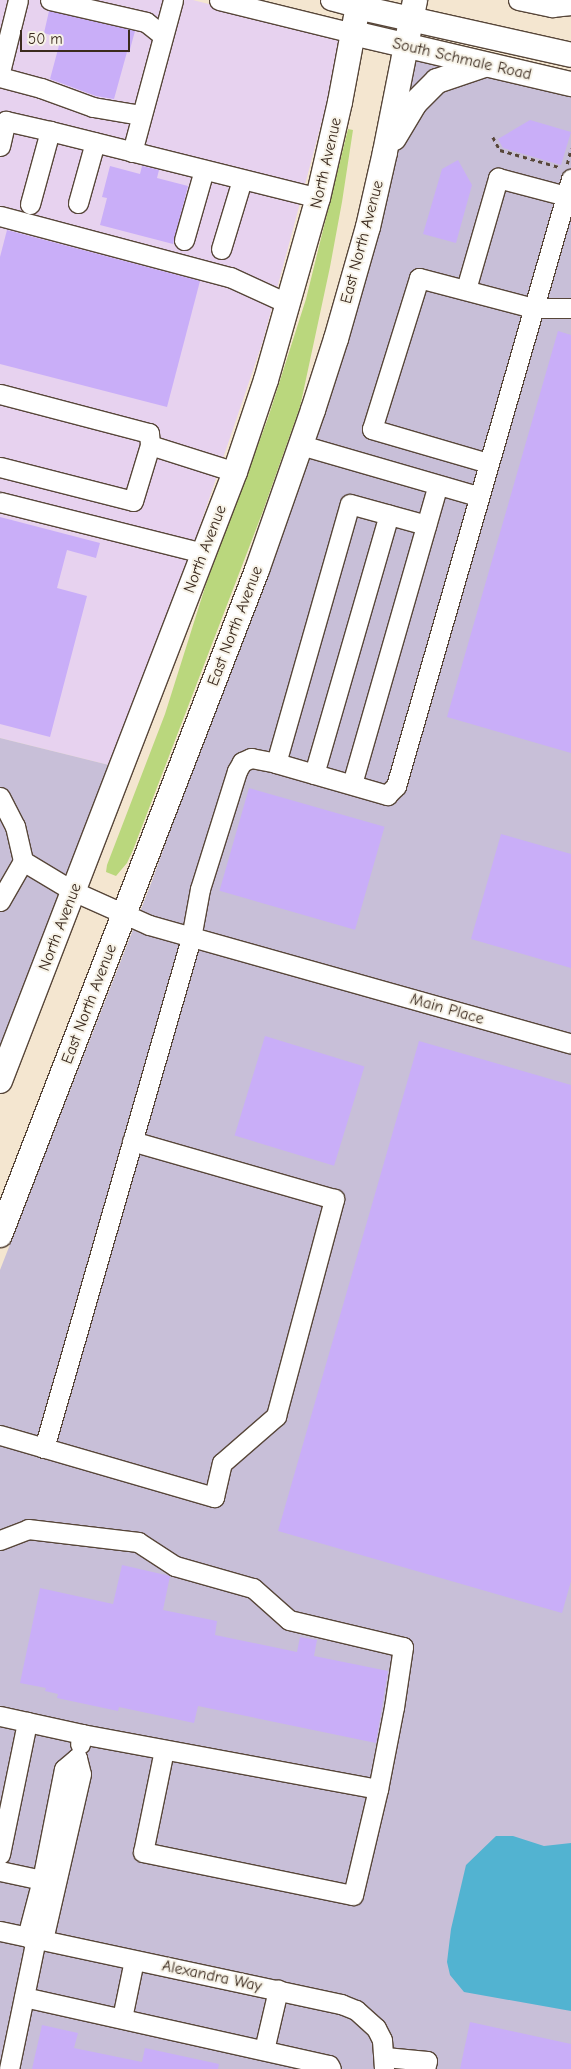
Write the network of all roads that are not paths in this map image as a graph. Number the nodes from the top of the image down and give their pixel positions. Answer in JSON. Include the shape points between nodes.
{"nodes":[{"id":1,"x":18,"y":0,"type":"edge"},
{"id":2,"x":50,"y":0,"type":"edge"},
{"id":3,"x":173,"y":0,"type":"edge"},
{"id":4,"x":219,"y":0,"type":"edge"},
{"id":5,"x":330,"y":0,"type":"edge"},
{"id":6,"x":518,"y":0,"type":"edge"},
{"id":7,"x":358,"y":4,"type":"edge"},
{"id":8,"x":571,"y":6,"type":"edge"},
{"id":9,"x":413,"y":9,"type":"edge"},
{"id":10,"x":352,"y":33,"type":"junction"},
{"id":11,"x":162,"y":35,"type":"junction"},
{"id":12,"x":407,"y":46,"type":"junction"},
{"id":13,"x":571,"y":55,"type":"edge"},
{"id":14,"x":485,"y":64,"type":"junction"},
{"id":15,"x":0,"y":72,"type":"edge"},
{"id":16,"x":0,"y":78,"type":"edge"},
{"id":17,"x":562,"y":81,"type":"edge"},
{"id":18,"x":571,"y":98,"type":"edge"},
{"id":19,"x":141,"y":115,"type":"junction"},
{"id":20,"x":50,"y":131,"type":"junction"},
{"id":21,"x":95,"y":142,"type":"junction"},
{"id":22,"x":0,"y":146,"type":"edge"},
{"id":23,"x":132,"y":152,"type":"junction"},
{"id":24,"x":385,"y":152,"type":"junction"},
{"id":25,"x":204,"y":170,"type":"junction"},
{"id":26,"x":242,"y":180,"type":"junction"},
{"id":27,"x":568,"y":187,"type":"edge"},
{"id":28,"x":318,"y":198,"type":"junction"},
{"id":29,"x":78,"y":203,"type":"dead end"},
{"id":30,"x":30,"y":204,"type":"dead end"},
{"id":31,"x":0,"y":216,"type":"edge"},
{"id":32,"x":184,"y":240,"type":"dead end"},
{"id":33,"x":221,"y":249,"type":"dead end"},
{"id":34,"x":466,"y":289,"type":"junction"},
{"id":35,"x":289,"y":304,"type":"junction"},
{"id":36,"x":533,"y":308,"type":"junction"},
{"id":37,"x":571,"y":308,"type":"edge"},
{"id":38,"x":0,"y":394,"type":"edge"},
{"id":39,"x":150,"y":445,"type":"junction"},
{"id":40,"x":301,"y":445,"type":"junction"},
{"id":41,"x":488,"y":464,"type":"junction"},
{"id":42,"x":0,"y":467,"type":"edge"},
{"id":43,"x":236,"y":472,"type":"junction"},
{"id":44,"x":438,"y":485,"type":"junction"},
{"id":45,"x":478,"y":496,"type":"junction"},
{"id":46,"x":0,"y":502,"type":"edge"},
{"id":47,"x":389,"y":515,"type":"junction"},
{"id":48,"x":426,"y":525,"type":"junction"},
{"id":49,"x":203,"y":553,"type":"junction"},
{"id":50,"x":276,"y":763,"type":"junction"},
{"id":51,"x":314,"y":774,"type":"junction"},
{"id":52,"x":352,"y":784,"type":"junction"},
{"id":53,"x":0,"y":797,"type":"edge"},
{"id":54,"x":23,"y":861,"type":"junction"},
{"id":55,"x":73,"y":891,"type":"junction"},
{"id":56,"x":0,"y":901,"type":"edge"},
{"id":57,"x":123,"y":913,"type":"junction"},
{"id":58,"x":190,"y":938,"type":"junction"},
{"id":59,"x":571,"y":1044,"type":"edge"},
{"id":60,"x":0,"y":1082,"type":"edge"},
{"id":61,"x":132,"y":1142,"type":"junction"},
{"id":62,"x":0,"y":1235,"type":"edge"},
{"id":63,"x":0,"y":1435,"type":"edge"},
{"id":64,"x":44,"y":1448,"type":"junction"},
{"id":65,"x":0,"y":1540,"type":"edge"},
{"id":66,"x":0,"y":1716,"type":"edge"},
{"id":67,"x":28,"y":1722,"type":"junction"},
{"id":68,"x":82,"y":1734,"type":"junction"},
{"id":69,"x":164,"y":1750,"type":"junction"},
{"id":70,"x":77,"y":1758,"type":"junction"},
{"id":71,"x":378,"y":1789,"type":"junction"},
{"id":72,"x":0,"y":1854,"type":"edge"},
{"id":73,"x":0,"y":1871,"type":"edge"},
{"id":74,"x":42,"y":1880,"type":"junction"},
{"id":75,"x":0,"y":1931,"type":"edge"},
{"id":76,"x":35,"y":1939,"type":"junction"},
{"id":77,"x":134,"y":1960,"type":"junction"},
{"id":78,"x":278,"y":1990,"type":"junction"},
{"id":79,"x":24,"y":1997,"type":"junction"},
{"id":80,"x":122,"y":2018,"type":"junction"},
{"id":81,"x":264,"y":2050,"type":"junction"},
{"id":82,"x":384,"y":2063,"type":"edge"},
{"id":83,"x":9,"y":2069,"type":"edge"},
{"id":84,"x":331,"y":2069,"type":"edge"},
{"id":85,"x":425,"y":2069,"type":"edge"}],
"edges":[{"from":1,"to":15,"type":"street"},
{"from":2,"to":11,"type":"street","via":[[146,22]]},
{"from":3,"to":11,"type":"street"},
{"from":4,"to":10,"type":"street"},
{"from":5,"to":7,"type":"street"},
{"from":6,"to":8,"type":"street","via":[[552,8]]},
{"from":7,"to":9,"type":"main road","name":"South Schmale Road"},
{"from":7,"to":10,"type":"main road","name":"North Avenue"},
{"from":9,"to":12,"type":"main road","name":"East North Avenue"},
{"from":9,"to":13,"type":"main road","name":"South Schmale Road"},
{"from":10,"to":12,"type":"main road","name":"South Schmale Road"},
{"from":10,"to":28,"type":"main road","name":"North Avenue"},
{"from":11,"to":19,"type":"street"},
{"from":12,"to":14,"type":"main road","name":"South Schmale Road"},
{"from":12,"to":24,"type":"main road","name":"East North Avenue"},
{"from":14,"to":17,"type":"main road","name":"South Schmale Road"},
{"from":14,"to":24,"type":"main road","via":[[437,81],[415,102]]},
{"from":16,"to":19,"type":"street","via":[[41,88],[93,107]]},
{"from":17,"to":18,"type":"street"},
{"from":19,"to":23,"type":"street"},
{"from":20,"to":21,"type":"street"},
{"from":20,"to":22,"type":"street","via":[[6,121]]},
{"from":20,"to":30,"type":"street"},
{"from":21,"to":23,"type":"street"},
{"from":21,"to":29,"type":"street"},
{"from":23,"to":25,"type":"street"},
{"from":24,"to":40,"type":"main road","name":"East North Avenue","via":[[368,227],[336,339]]},
{"from":25,"to":26,"type":"street"},
{"from":25,"to":32,"type":"street"},
{"from":26,"to":28,"type":"street"},
{"from":26,"to":33,"type":"street"},
{"from":27,"to":34,"type":"street","via":[[498,178]]},
{"from":27,"to":36,"type":"street"},
{"from":28,"to":35,"type":"main road","name":"North Avenue"},
{"from":31,"to":35,"type":"street","via":[[230,277]]},
{"from":34,"to":36,"type":"street"},
{"from":34,"to":41,"type":"street","via":[[419,278],[372,429]]},
{"from":35,"to":43,"type":"main road","name":"North Avenue"},
{"from":36,"to":37,"type":"street"},
{"from":36,"to":41,"type":"street"},
{"from":38,"to":39,"type":"street","via":[[149,433]]},
{"from":39,"to":42,"type":"street","via":[[133,501]]},
{"from":39,"to":43,"type":"street"},
{"from":40,"to":44,"type":"street"},
{"from":40,"to":57,"type":"main road","name":"East North Avenue","via":[[257,570]]},
{"from":41,"to":45,"type":"street"},
{"from":43,"to":49,"type":"main road","name":"North Avenue"},
{"from":44,"to":45,"type":"street"},
{"from":44,"to":48,"type":"street"},
{"from":45,"to":52,"type":"street","via":[[396,786],[387,795]]},
{"from":46,"to":49,"type":"street"},
{"from":47,"to":48,"type":"street"},
{"from":47,"to":50,"type":"street","via":[[350,504]]},
{"from":47,"to":51,"type":"street"},
{"from":48,"to":52,"type":"street"},
{"from":49,"to":55,"type":"main road","name":"North Avenue"},
{"from":50,"to":51,"type":"street"},
{"from":50,"to":58,"type":"street","via":[[250,758],[242,762],[237,771],[200,889]]},
{"from":51,"to":52,"type":"street"},
{"from":53,"to":54,"type":"street","via":[[15,826]]},
{"from":54,"to":55,"type":"street","name":"Main Place"},
{"from":54,"to":56,"type":"street"},
{"from":55,"to":57,"type":"street","name":"Main Place"},
{"from":55,"to":60,"type":"main road","name":"North Avenue"},
{"from":57,"to":58,"type":"street","name":"Main Place"},
{"from":57,"to":62,"type":"main road","name":"East North Avenue"},
{"from":58,"to":59,"type":"street","name":"Main Place"},
{"from":58,"to":61,"type":"street"},
{"from":61,"to":64,"type":"street"},
{"from":61,"to":64,"type":"street","via":[[334,1199],[276,1416],[222,1463],[214,1497]]},
{"from":63,"to":64,"type":"street"},
{"from":65,"to":71,"type":"street","via":[[28,1528],[138,1542],[175,1566],[253,1588],[289,1620],[403,1647]]},
{"from":66,"to":67,"type":"street"},
{"from":67,"to":68,"type":"street"},
{"from":67,"to":72,"type":"street"},
{"from":68,"to":69,"type":"street"},
{"from":68,"to":70,"type":"street"},
{"from":69,"to":71,"type":"street"},
{"from":69,"to":71,"type":"street","via":[[142,1852],[353,1895]]},
{"from":70,"to":74,"type":"street","via":[[64,1770]]},
{"from":70,"to":76,"type":"street","via":[[81,1774]]},
{"from":73,"to":74,"type":"street"},
{"from":74,"to":76,"type":"street"},
{"from":75,"to":76,"type":"street","name":"Alexandra Way"},
{"from":76,"to":77,"type":"street","name":"Alexandra Way"},
{"from":76,"to":79,"type":"street"},
{"from":77,"to":78,"type":"street","name":"Alexandra Way"},
{"from":77,"to":80,"type":"street"},
{"from":78,"to":81,"type":"street"},
{"from":78,"to":82,"type":"street","name":"Alexandra Way","via":[[356,2010],[376,2028],[382,2040]]},
{"from":79,"to":80,"type":"street"},
{"from":79,"to":83,"type":"street"},
{"from":80,"to":81,"type":"street"},
{"from":81,"to":84,"type":"street","via":[[329,2065]]},
{"from":82,"to":85,"type":"street","via":[[427,2061]]}]}
